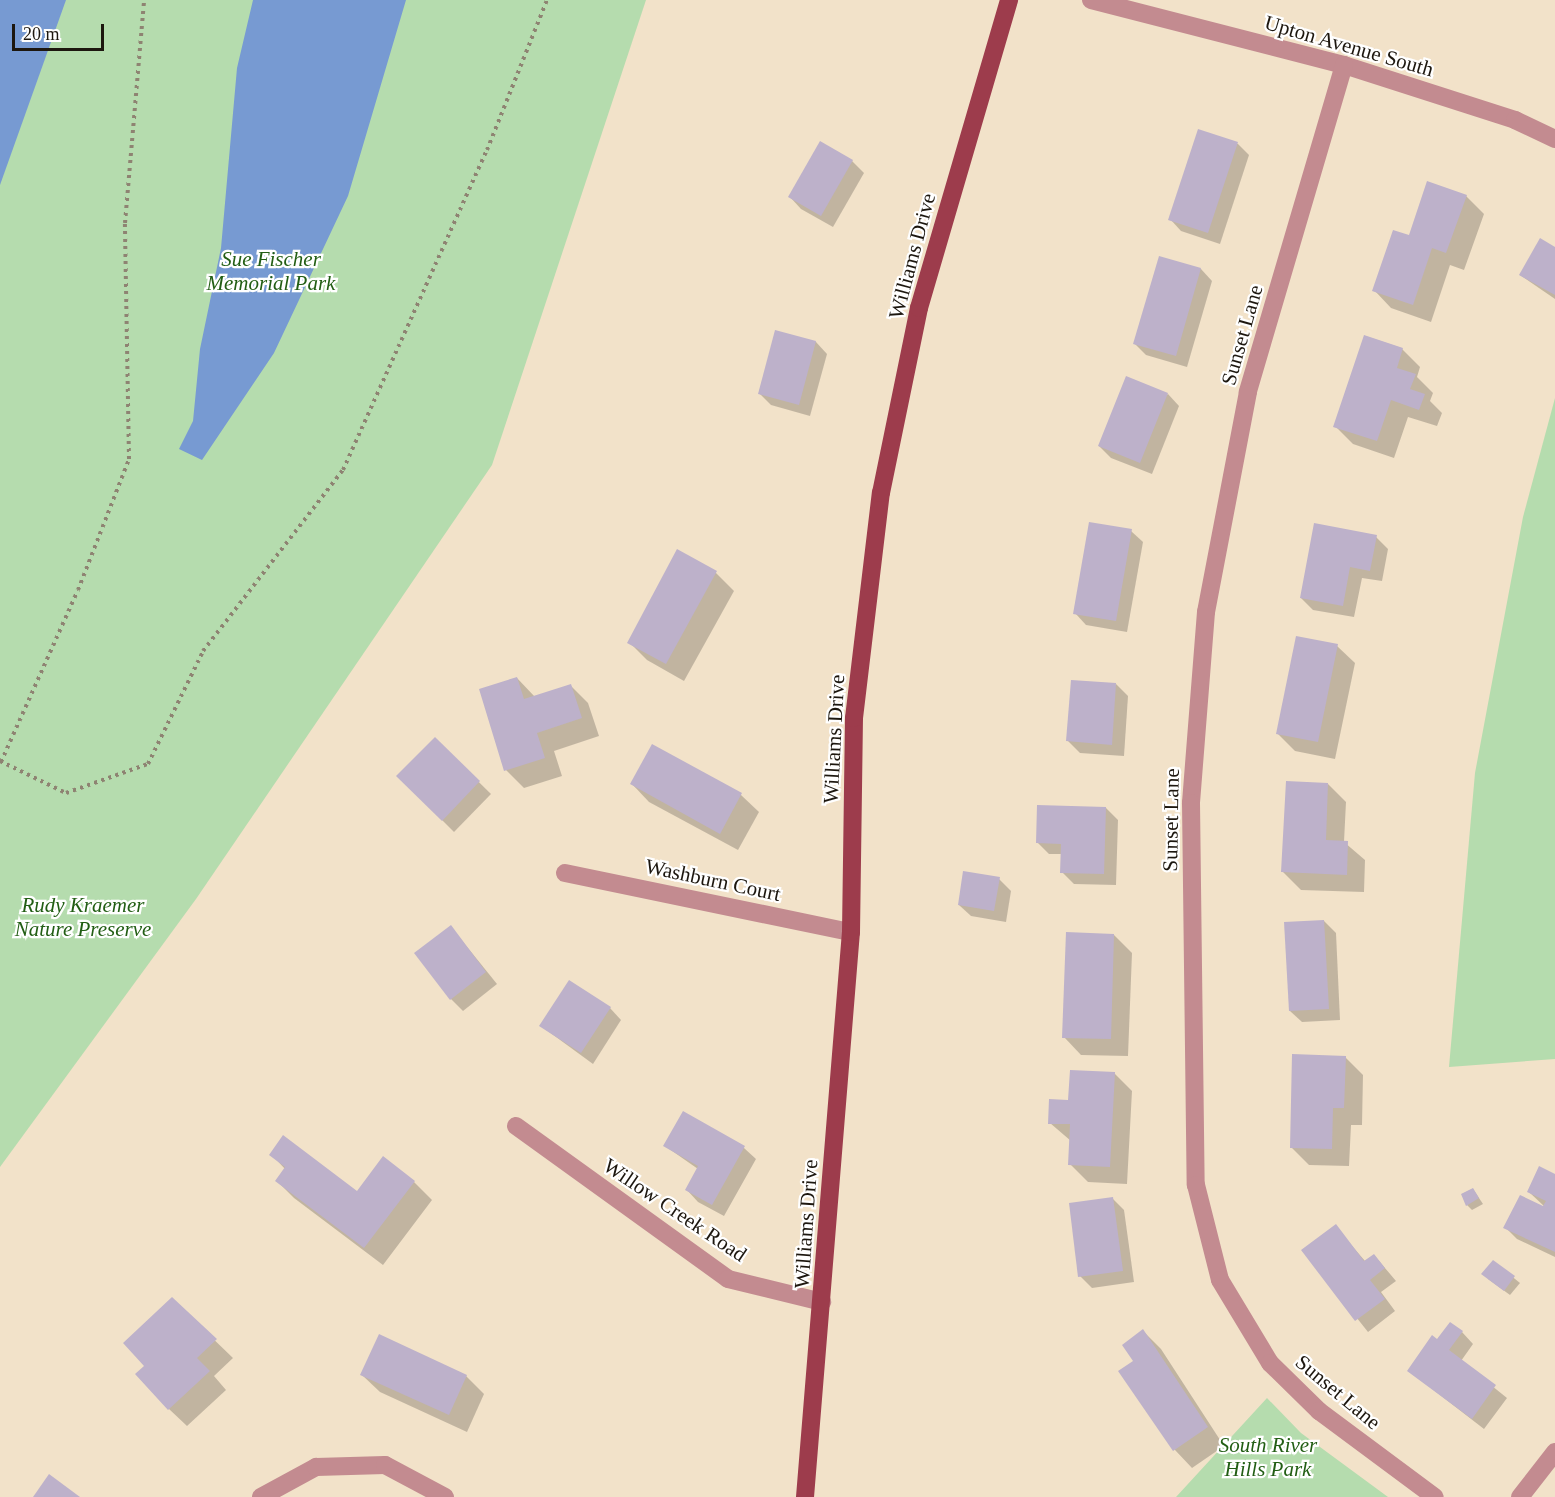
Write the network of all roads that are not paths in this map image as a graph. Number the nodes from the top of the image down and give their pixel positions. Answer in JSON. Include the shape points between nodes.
{"nodes":[{"id":1,"x":1009,"y":0,"type":"edge"},
{"id":2,"x":1091,"y":0,"type":"edge"},
{"id":3,"x":1344,"y":65,"type":"junction"},
{"id":4,"x":1555,"y":139,"type":"edge"},
{"id":5,"x":565,"y":873,"type":"dead end"},
{"id":6,"x":851,"y":932,"type":"junction"},
{"id":7,"x":516,"y":1126,"type":"dead end"},
{"id":8,"x":822,"y":1302,"type":"junction"},
{"id":9,"x":1555,"y":1452,"type":"edge"},
{"id":10,"x":261,"y":1497,"type":"edge"},
{"id":11,"x":445,"y":1497,"type":"edge"},
{"id":12,"x":805,"y":1497,"type":"edge"},
{"id":13,"x":1435,"y":1497,"type":"edge"},
{"id":14,"x":1521,"y":1497,"type":"edge"}],
"edges":[{"from":1,"to":6,"type":"main road","name":"Williams Drive","via":[[920,308],[881,494],[854,718]]},
{"from":2,"to":3,"type":"street","name":"Upton Avenue South"},
{"from":3,"to":4,"type":"street","name":"Upton Avenue South","via":[[1515,120]]},
{"from":3,"to":13,"type":"street","name":"Sunset Lane","via":[[1248,392],[1206,612],[1191,803],[1196,1185],[1220,1280],[1270,1363],[1319,1411]]},
{"from":5,"to":6,"type":"street","name":"Washburn Court"},
{"from":6,"to":8,"type":"main road","name":"Williams Drive"},
{"from":7,"to":8,"type":"street","name":"Willow Creek Road","via":[[728,1279]]},
{"from":8,"to":12,"type":"main road","name":"Williams Drive"},
{"from":9,"to":14,"type":"street"},
{"from":10,"to":11,"type":"street","via":[[316,1467],[386,1465]]}]}
